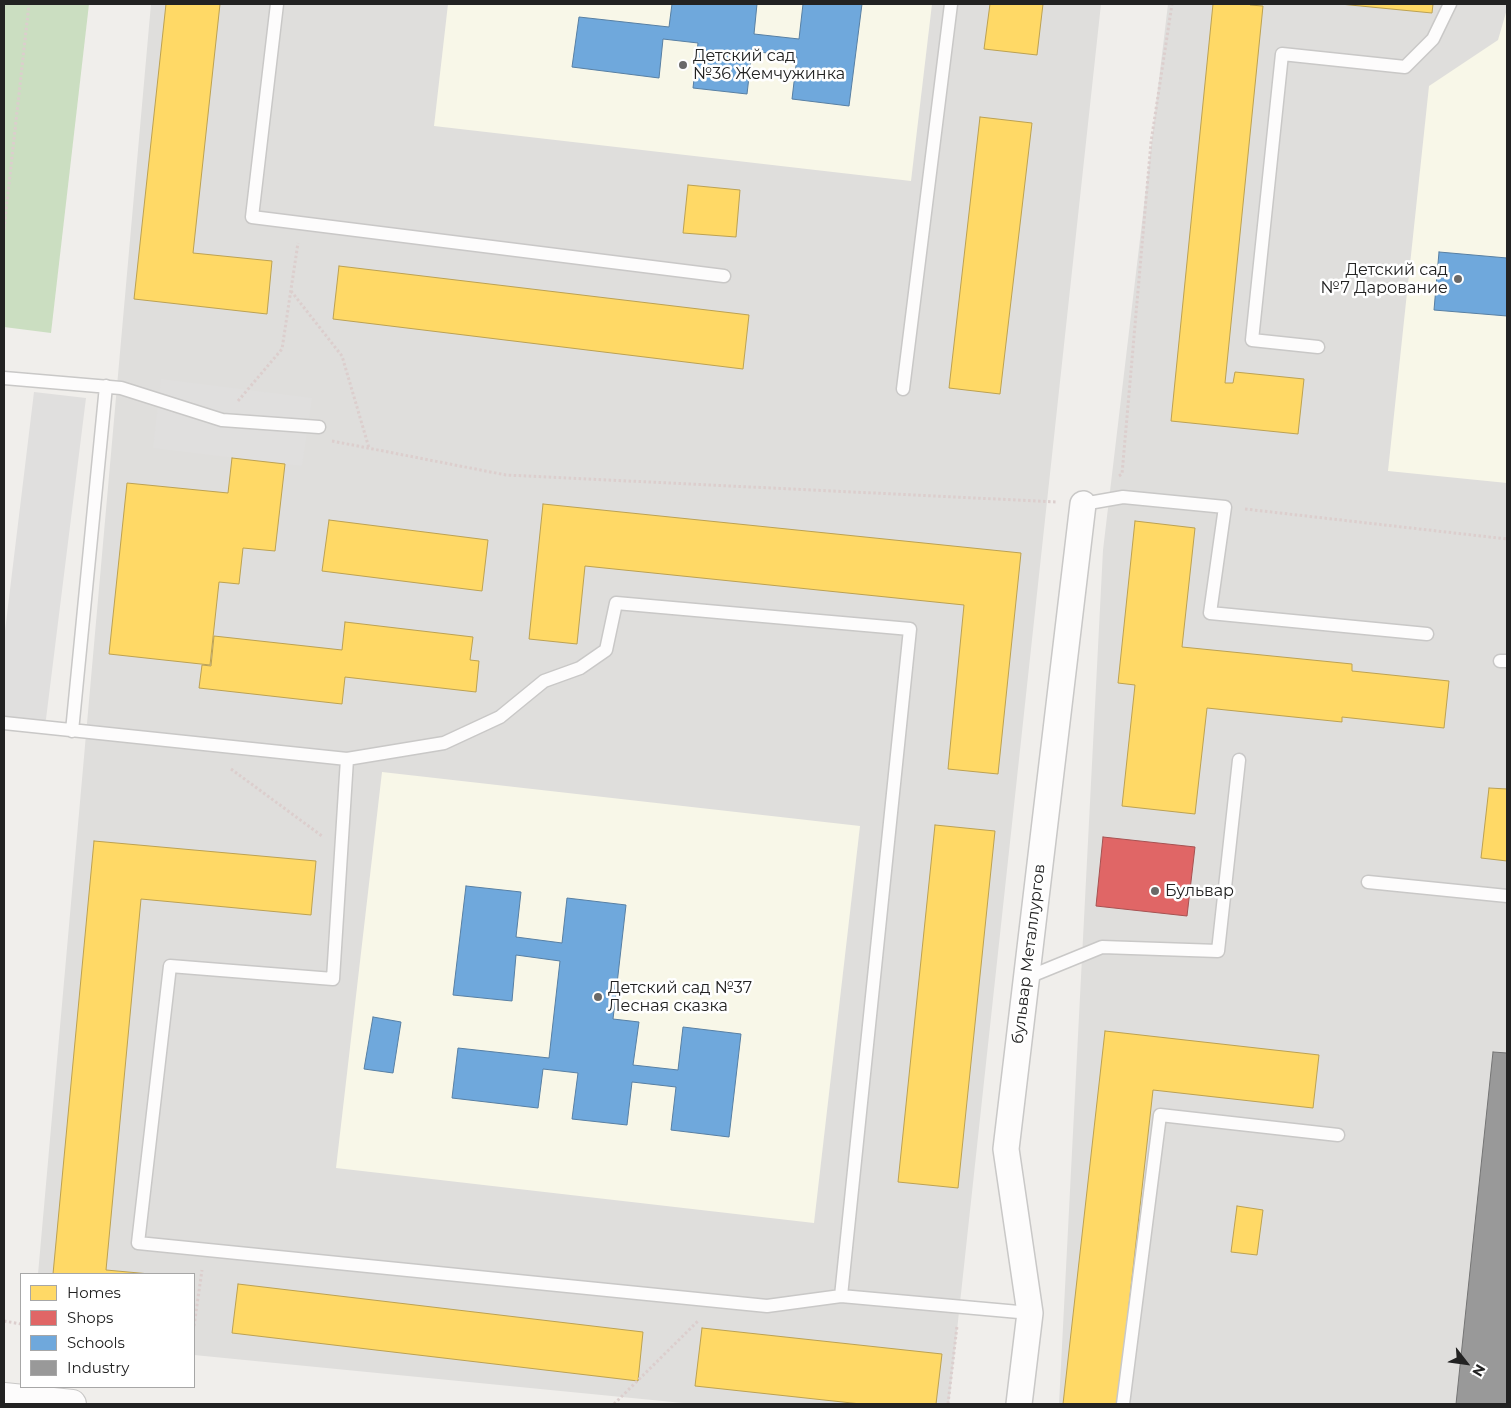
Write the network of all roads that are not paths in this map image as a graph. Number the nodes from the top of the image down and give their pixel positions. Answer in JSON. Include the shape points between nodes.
{"nodes":[{"id":1,"x":277,"y":4,"type":"edge"},
{"id":2,"x":951,"y":4,"type":"edge"},
{"id":3,"x":1450,"y":4,"type":"edge"},
{"id":4,"x":724,"y":276,"type":"dead end"},
{"id":5,"x":1318,"y":347,"type":"dead end"},
{"id":6,"x":4,"y":378,"type":"edge"},
{"id":7,"x":106,"y":386,"type":"junction"},
{"id":8,"x":903,"y":389,"type":"dead end"},
{"id":9,"x":319,"y":427,"type":"dead end"},
{"id":10,"x":1083,"y":504,"type":"joint"},
{"id":11,"x":1427,"y":634,"type":"dead end"},
{"id":12,"x":4,"y":723,"type":"edge"},
{"id":13,"x":72,"y":731,"type":"junction"},
{"id":14,"x":347,"y":759,"type":"junction"},
{"id":15,"x":1239,"y":760,"type":"dead end"},
{"id":16,"x":1368,"y":882,"type":"dead end"},
{"id":17,"x":1507,"y":896,"type":"edge"},
{"id":18,"x":1026,"y":978,"type":"junction"},
{"id":19,"x":1338,"y":1135,"type":"dead end"},
{"id":20,"x":841,"y":1296,"type":"junction"},
{"id":21,"x":1030,"y":1313,"type":"junction"},
{"id":22,"x":10,"y":1400,"type":"edge"},
{"id":23,"x":72,"y":1404,"type":"edge"},
{"id":24,"x":1019,"y":1404,"type":"edge"},
{"id":25,"x":1123,"y":1404,"type":"edge"}],
"edges":[{"from":1,"to":4,"type":"lane","via":[[252,217]]},
{"from":2,"to":8,"type":"lane"},
{"from":3,"to":5,"type":"lane","via":[[1433,39],[1405,67],[1282,54],[1252,340]]},
{"from":6,"to":7,"type":"lane"},
{"from":7,"to":9,"type":"lane","via":[[222,420]]},
{"from":7,"to":13,"type":"lane"},
{"from":10,"to":11,"type":"lane","via":[[1123,497],[1225,506],[1210,613]]},
{"from":10,"to":18,"type":"street","name":"бульвар Металлургов"},
{"from":12,"to":13,"type":"lane"},
{"from":13,"to":14,"type":"lane"},
{"from":14,"to":20,"type":"lane","via":[[444,743],[500,717],[544,681],[580,668],[606,650],[616,603],[910,629]]},
{"from":14,"to":20,"type":"lane","via":[[333,979],[170,966],[138,1243],[767,1306]]},
{"from":15,"to":18,"type":"lane","via":[[1218,951],[1102,948]]},
{"from":16,"to":17,"type":"lane"},
{"from":18,"to":21,"type":"street","name":"бульвар Металлургов","via":[[1006,1149]]},
{"from":19,"to":25,"type":"lane","via":[[1160,1115]]},
{"from":20,"to":21,"type":"lane"},
{"from":21,"to":24,"type":"street","name":"бульвар Металлургов"},
{"from":22,"to":23,"type":"street"}]}
